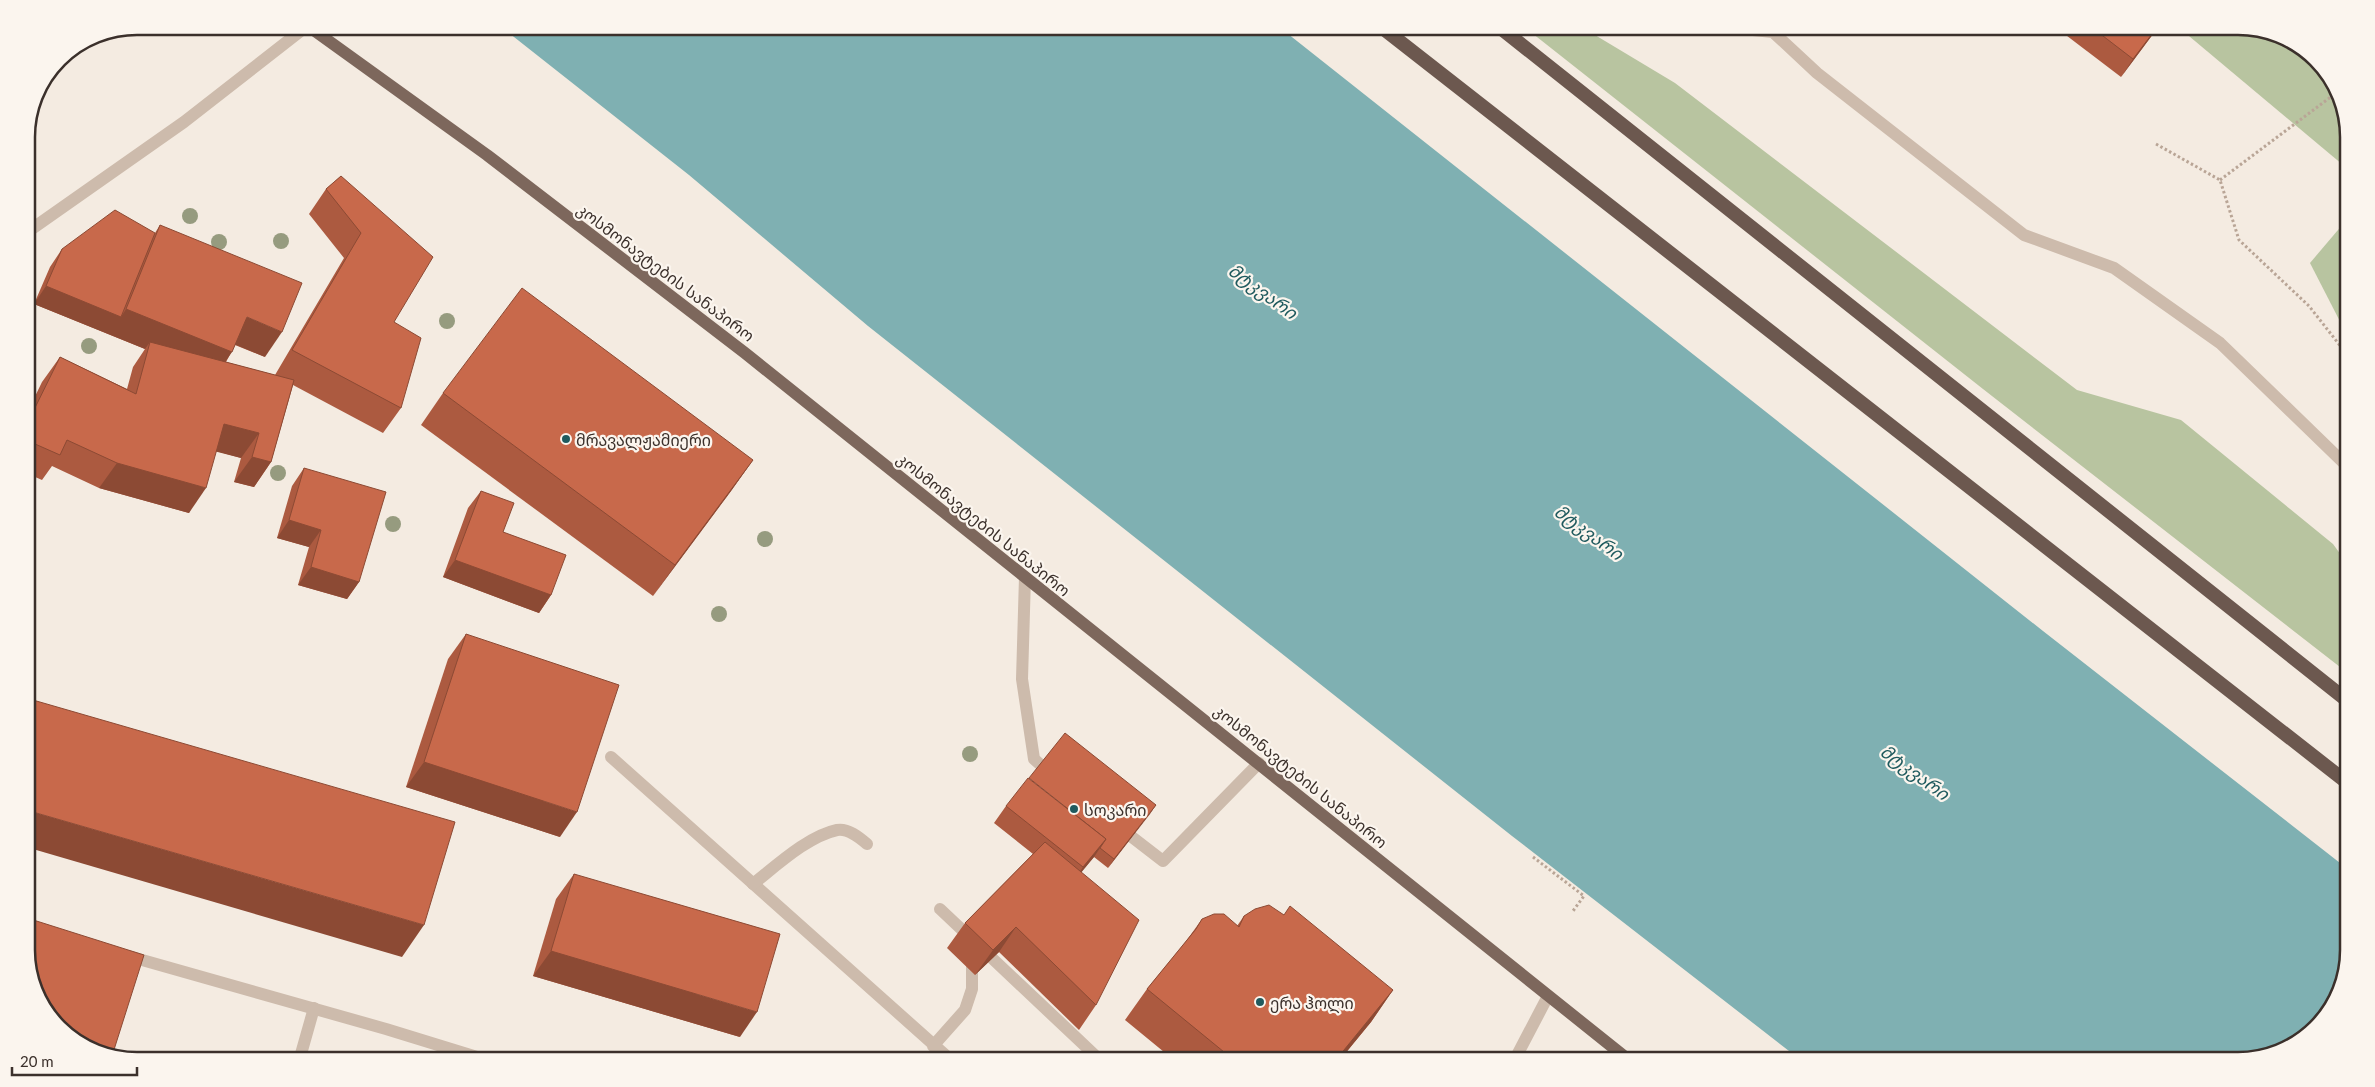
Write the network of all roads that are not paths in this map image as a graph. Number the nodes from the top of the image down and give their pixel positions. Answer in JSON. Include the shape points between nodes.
{"nodes":[{"id":1,"x":295,"y":35,"type":"edge"},
{"id":2,"x":319,"y":35,"type":"edge"},
{"id":3,"x":1392,"y":35,"type":"edge"},
{"id":4,"x":1509,"y":35,"type":"edge"},
{"id":5,"x":1776,"y":35,"type":"edge"},
{"id":6,"x":35,"y":226,"type":"edge"},
{"id":7,"x":2340,"y":459,"type":"edge"},
{"id":8,"x":1024,"y":577,"type":"junction"},
{"id":9,"x":2340,"y":695,"type":"edge"},
{"id":10,"x":611,"y":757,"type":"dead end"},
{"id":11,"x":1259,"y":763,"type":"junction"},
{"id":12,"x":2340,"y":777,"type":"edge"},
{"id":13,"x":1061,"y":782,"type":"edge"},
{"id":14,"x":1111,"y":821,"type":"edge"},
{"id":15,"x":867,"y":844,"type":"dead end"},
{"id":16,"x":752,"y":884,"type":"junction"},
{"id":17,"x":940,"y":909,"type":"dead end"},
{"id":18,"x":971,"y":938,"type":"junction"},
{"id":19,"x":113,"y":951,"type":"edge"},
{"id":20,"x":1548,"y":996,"type":"junction"},
{"id":21,"x":314,"y":1008,"type":"junction"},
{"id":22,"x":933,"y":1046,"type":"junction"},
{"id":23,"x":302,"y":1052,"type":"edge"},
{"id":24,"x":460,"y":1052,"type":"edge"},
{"id":25,"x":941,"y":1052,"type":"edge"},
{"id":26,"x":1091,"y":1052,"type":"edge"},
{"id":27,"x":1519,"y":1052,"type":"edge"},
{"id":28,"x":1619,"y":1052,"type":"edge"}],
"edges":[{"from":1,"to":6,"type":"street","via":[[184,122]]},
{"from":2,"to":8,"type":"main road","name":"კოსმონავტების სანაპირო","via":[[487,156],[746,353]]},
{"from":3,"to":12,"type":"highway"},
{"from":4,"to":9,"type":"highway"},
{"from":5,"to":7,"type":"street","via":[[1817,73],[2024,235],[2114,268],[2220,343]]},
{"from":8,"to":11,"type":"main road","name":"კოსმონავტების სანაპირო"},
{"from":8,"to":13,"type":"street","via":[[1022,679],[1034,759]]},
{"from":10,"to":16,"type":"street"},
{"from":11,"to":14,"type":"street","via":[[1163,861]]},
{"from":11,"to":20,"type":"main road","name":"კოსმონავტების სანაპირო"},
{"from":15,"to":16,"type":"street","via":[[855,834],[838,830],[813,839]]},
{"from":16,"to":22,"type":"street"},
{"from":17,"to":18,"type":"street"},
{"from":18,"to":22,"type":"street","via":[[972,989],[965,1010]]},
{"from":18,"to":26,"type":"street"},
{"from":19,"to":21,"type":"street"},
{"from":20,"to":27,"type":"street"},
{"from":20,"to":28,"type":"main road","name":"კოსმონავტების სანაპირო"},
{"from":21,"to":23,"type":"street"},
{"from":21,"to":24,"type":"street"},
{"from":22,"to":25,"type":"street"}]}
